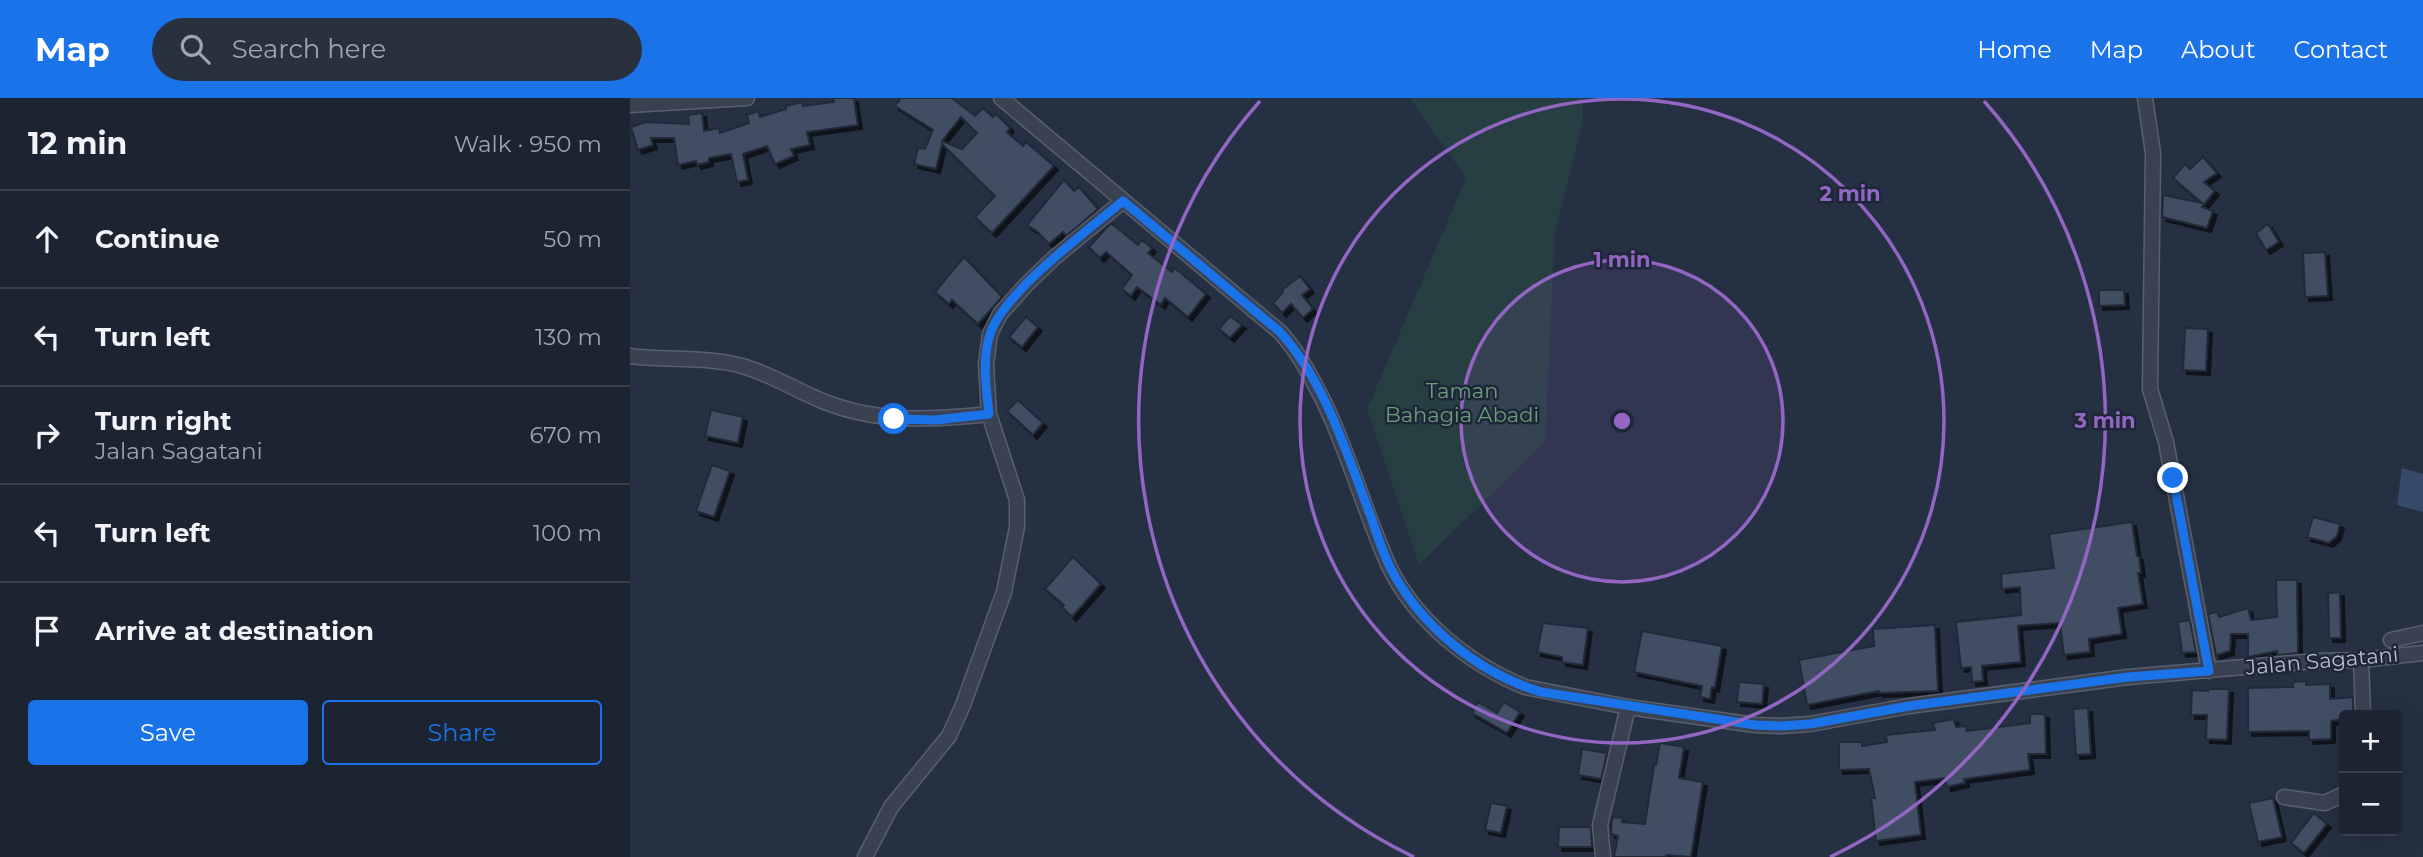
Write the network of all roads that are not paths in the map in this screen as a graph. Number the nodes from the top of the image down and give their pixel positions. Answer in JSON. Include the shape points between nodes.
{"nodes":[{"id":1,"x":747,"y":98,"type":"edge"},
{"id":2,"x":1001,"y":98,"type":"edge"},
{"id":3,"x":2145,"y":98,"type":"edge"},
{"id":4,"x":630,"y":105,"type":"edge"},
{"id":5,"x":1123,"y":201,"type":"junction"},
{"id":6,"x":630,"y":356,"type":"edge"},
{"id":7,"x":989,"y":414,"type":"junction"},
{"id":8,"x":2423,"y":633,"type":"edge"},
{"id":9,"x":2391,"y":640,"type":"dead end"},
{"id":10,"x":2423,"y":653,"type":"edge"},
{"id":11,"x":2361,"y":660,"type":"junction"},
{"id":12,"x":2209,"y":671,"type":"junction"},
{"id":13,"x":1628,"y":707,"type":"junction"},
{"id":14,"x":2363,"y":710,"type":"edge"},
{"id":15,"x":2339,"y":796,"type":"edge"},
{"id":16,"x":2284,"y":797,"type":"dead end"},
{"id":17,"x":865,"y":857,"type":"edge"},
{"id":18,"x":1603,"y":857,"type":"edge"}],
"edges":[{"from":1,"to":4,"type":"street"},
{"from":2,"to":5,"type":"street","name":"Jalan Sagatani"},
{"from":3,"to":12,"type":"street","via":[[2153,153],[2150,389],[2166,442]]},
{"from":5,"to":7,"type":"street","via":[[1055,257],[1000,314],[990,334],[986,365]]},
{"from":5,"to":13,"type":"street","name":"Jalan Sagatani","via":[[1292,345],[1336,427],[1389,566],[1440,633],[1517,684]]},
{"from":6,"to":7,"type":"street","via":[[740,365],[824,402],[894,419]]},
{"from":7,"to":17,"type":"street","via":[[1017,500],[1017,527],[1004,592],[949,736],[891,807]]},
{"from":8,"to":9,"type":"street"},
{"from":10,"to":11,"type":"street","name":"Jalan Sagatani"},
{"from":11,"to":12,"type":"street","name":"Jalan Sagatani"},
{"from":11,"to":14,"type":"street"},
{"from":12,"to":13,"type":"street","name":"Jalan Sagatani","via":[[1909,706],[1810,724],[1755,725]]},
{"from":13,"to":18,"type":"street","via":[[1601,817]]},
{"from":15,"to":16,"type":"street","via":[[2325,803]]}]}
